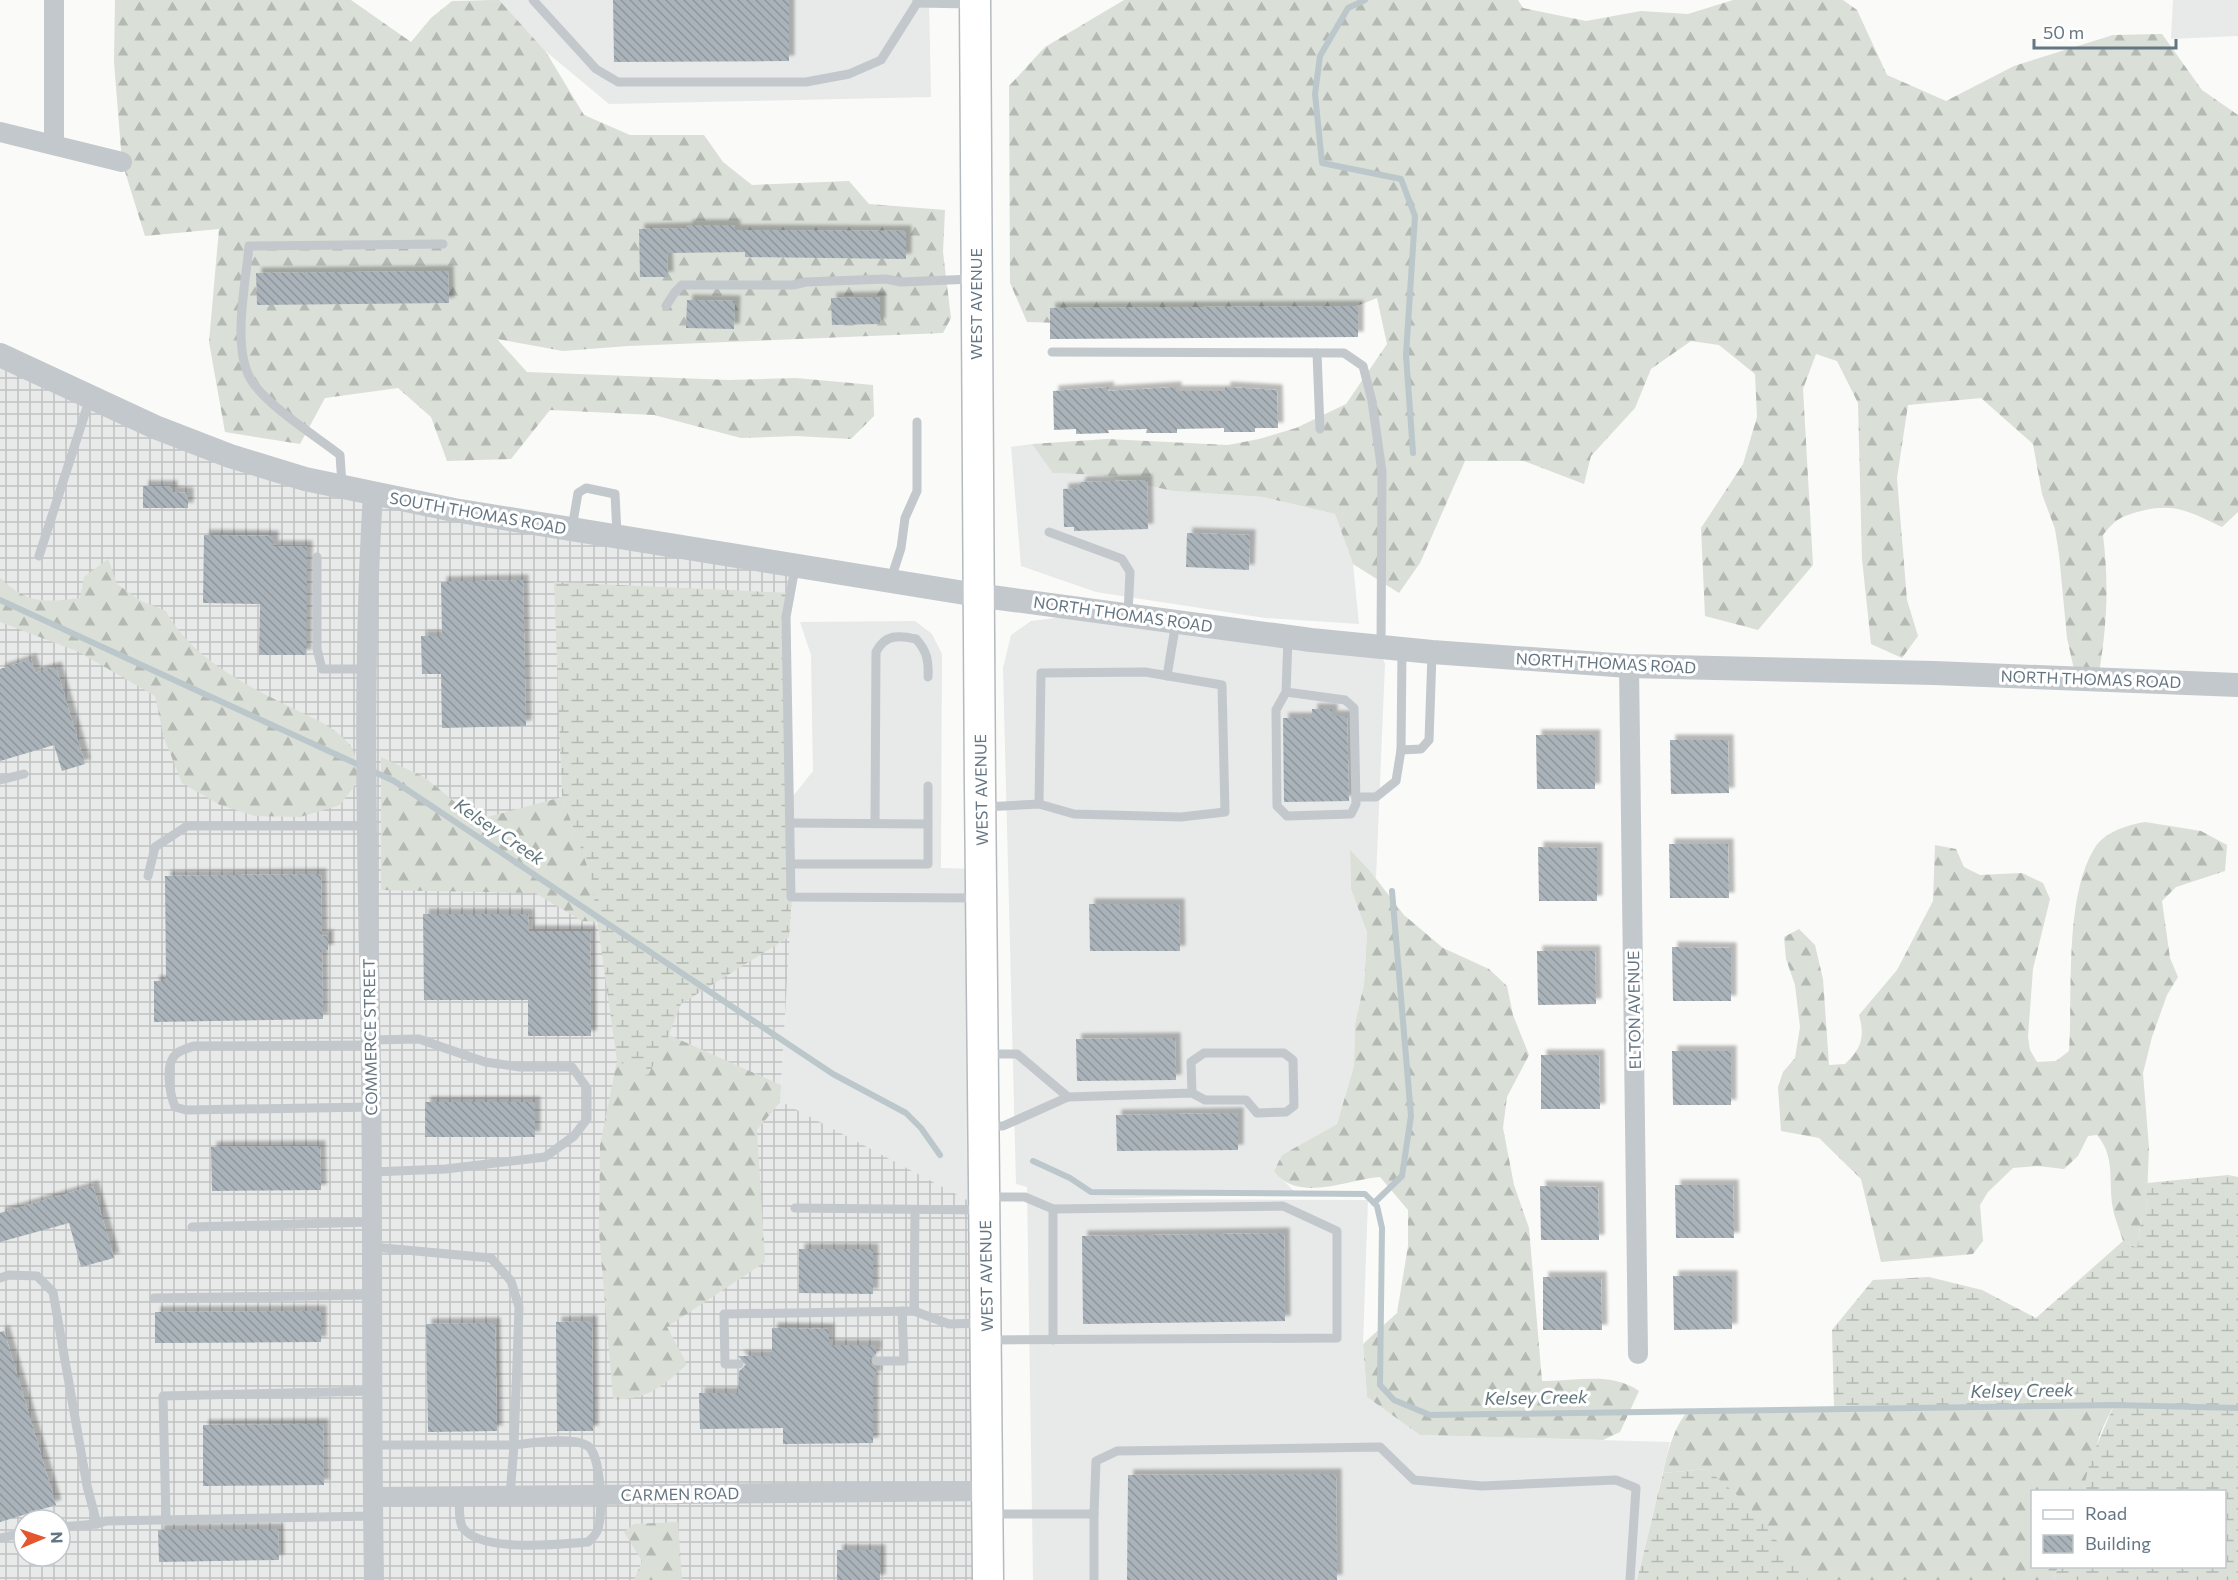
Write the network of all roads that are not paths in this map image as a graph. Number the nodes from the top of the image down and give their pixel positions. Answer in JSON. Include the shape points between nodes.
{"nodes":[{"id":1,"x":54,"y":0,"type":"edge"},
{"id":2,"x":533,"y":0,"type":"edge"},
{"id":3,"x":917,"y":2,"type":"edge"},
{"id":4,"x":975,"y":2,"type":"edge"},
{"id":5,"x":0,"y":132,"type":"edge"},
{"id":6,"x":54,"y":145,"type":"junction"},
{"id":7,"x":122,"y":162,"type":"dead end"},
{"id":8,"x":443,"y":244,"type":"dead end"},
{"id":9,"x":976,"y":279,"type":"junction"},
{"id":10,"x":666,"y":306,"type":"dead end"},
{"id":11,"x":1052,"y":352,"type":"dead end"},
{"id":12,"x":1317,"y":353,"type":"junction"},
{"id":13,"x":0,"y":355,"type":"edge"},
{"id":14,"x":90,"y":398,"type":"junction"},
{"id":15,"x":917,"y":422,"type":"dead end"},
{"id":16,"x":1320,"y":429,"type":"dead end"},
{"id":17,"x":342,"y":487,"type":"junction"},
{"id":18,"x":373,"y":494,"type":"junction"},
{"id":19,"x":572,"y":529,"type":"junction"},
{"id":20,"x":1048,"y":532,"type":"dead end"},
{"id":21,"x":617,"y":537,"type":"junction"},
{"id":22,"x":39,"y":556,"type":"dead end"},
{"id":23,"x":317,"y":557,"type":"dead end"},
{"id":24,"x":795,"y":568,"type":"junction"},
{"id":25,"x":891,"y":581,"type":"junction"},
{"id":26,"x":977,"y":595,"type":"junction"},
{"id":27,"x":1128,"y":614,"type":"junction"},
{"id":28,"x":1176,"y":621,"type":"junction"},
{"id":29,"x":1288,"y":637,"type":"junction"},
{"id":30,"x":1392,"y":648,"type":"junction"},
{"id":31,"x":1432,"y":652,"type":"junction"},
{"id":32,"x":1629,"y":666,"type":"junction"},
{"id":33,"x":367,"y":669,"type":"junction"},
{"id":34,"x":1167,"y":676,"type":"junction"},
{"id":35,"x":928,"y":677,"type":"dead end"},
{"id":36,"x":2238,"y":685,"type":"edge"},
{"id":37,"x":1286,"y":692,"type":"junction"},
{"id":38,"x":1401,"y":750,"type":"junction"},
{"id":39,"x":24,"y":774,"type":"dead end"},
{"id":40,"x":0,"y":780,"type":"edge"},
{"id":41,"x":928,"y":786,"type":"dead end"},
{"id":42,"x":1356,"y":797,"type":"junction"},
{"id":43,"x":1039,"y":804,"type":"junction"},
{"id":44,"x":982,"y":807,"type":"junction"},
{"id":45,"x":791,"y":823,"type":"junction"},
{"id":46,"x":875,"y":823,"type":"junction"},
{"id":47,"x":928,"y":824,"type":"junction"},
{"id":48,"x":367,"y":826,"type":"junction"},
{"id":49,"x":791,"y":864,"type":"junction"},
{"id":50,"x":148,"y":876,"type":"dead end"},
{"id":51,"x":982,"y":898,"type":"junction"},
{"id":52,"x":370,"y":1043,"type":"junction"},
{"id":53,"x":984,"y":1054,"type":"junction"},
{"id":54,"x":1192,"y":1094,"type":"junction"},
{"id":55,"x":1068,"y":1097,"type":"junction"},
{"id":56,"x":371,"y":1107,"type":"junction"},
{"id":57,"x":985,"y":1126,"type":"junction"},
{"id":58,"x":372,"y":1172,"type":"junction"},
{"id":59,"x":985,"y":1204,"type":"junction"},
{"id":60,"x":795,"y":1208,"type":"dead end"},
{"id":61,"x":1053,"y":1209,"type":"junction"},
{"id":62,"x":915,"y":1210,"type":"junction"},
{"id":63,"x":372,"y":1222,"type":"junction"},
{"id":64,"x":192,"y":1227,"type":"dead end"},
{"id":65,"x":373,"y":1247,"type":"junction"},
{"id":66,"x":0,"y":1278,"type":"edge"},
{"id":67,"x":373,"y":1295,"type":"junction"},
{"id":68,"x":154,"y":1298,"type":"dead end"},
{"id":69,"x":902,"y":1311,"type":"junction"},
{"id":70,"x":914,"y":1311,"type":"junction"},
{"id":71,"x":987,"y":1331,"type":"junction"},
{"id":72,"x":1053,"y":1340,"type":"junction"},
{"id":73,"x":1638,"y":1354,"type":"dead end"},
{"id":74,"x":876,"y":1361,"type":"dead end"},
{"id":75,"x":739,"y":1364,"type":"dead end"},
{"id":76,"x":373,"y":1391,"type":"junction"},
{"id":77,"x":514,"y":1444,"type":"junction"},
{"id":78,"x":373,"y":1445,"type":"junction"},
{"id":79,"x":600,"y":1495,"type":"junction"},
{"id":80,"x":459,"y":1496,"type":"junction"},
{"id":81,"x":510,"y":1496,"type":"junction"},
{"id":82,"x":987,"y":1503,"type":"junction"},
{"id":83,"x":373,"y":1507,"type":"junction"},
{"id":84,"x":1094,"y":1514,"type":"junction"},
{"id":85,"x":166,"y":1520,"type":"junction"},
{"id":86,"x":97,"y":1524,"type":"junction"},
{"id":87,"x":72,"y":1526,"type":"edge"},
{"id":88,"x":374,"y":1580,"type":"edge"},
{"id":89,"x":988,"y":1580,"type":"edge"},
{"id":90,"x":1094,"y":1580,"type":"edge"},
{"id":91,"x":1630,"y":1580,"type":"edge"}],
"edges":[{"from":1,"to":6,"type":"street"},
{"from":2,"to":3,"type":"lane","via":[[596,69],[618,82],[806,82],[849,74],[881,60]]},
{"from":3,"to":4,"type":"lane"},
{"from":4,"to":9,"type":"main road","name":"WEST AVENUE"},
{"from":5,"to":6,"type":"street"},
{"from":6,"to":7,"type":"street"},
{"from":8,"to":17,"type":"lane","via":[[249,246],[241,344],[250,378],[276,406],[340,455]]},
{"from":9,"to":10,"type":"lane","via":[[682,285]]},
{"from":9,"to":26,"type":"main road","name":"WEST AVENUE"},
{"from":11,"to":12,"type":"lane"},
{"from":12,"to":16,"type":"lane"},
{"from":12,"to":30,"type":"lane","via":[[1344,353],[1363,366],[1372,401],[1382,472]]},
{"from":13,"to":14,"type":"street","name":"SOUTH THOMAS ROAD"},
{"from":14,"to":17,"type":"street","name":"SOUTH THOMAS ROAD","via":[[230,456]]},
{"from":14,"to":22,"type":"lane"},
{"from":15,"to":25,"type":"lane","via":[[917,491],[905,518]]},
{"from":17,"to":18,"type":"street","name":"SOUTH THOMAS ROAD"},
{"from":18,"to":19,"type":"street","name":"SOUTH THOMAS ROAD"},
{"from":18,"to":33,"type":"street","name":"COMMERCE STREET"},
{"from":19,"to":21,"type":"street","name":"SOUTH THOMAS ROAD"},
{"from":19,"to":21,"type":"lane","via":[[578,493],[586,488],[615,494]]},
{"from":20,"to":27,"type":"lane","via":[[1122,559],[1130,572]]},
{"from":21,"to":24,"type":"street","name":"SOUTH THOMAS ROAD"},
{"from":23,"to":33,"type":"lane","via":[[317,649],[322,669]]},
{"from":24,"to":25,"type":"street","name":"SOUTH THOMAS ROAD"},
{"from":24,"to":45,"type":"lane","via":[[786,617]]},
{"from":25,"to":26,"type":"street","name":"SOUTH THOMAS ROAD"},
{"from":26,"to":27,"type":"street","name":"NORTH THOMAS ROAD"},
{"from":26,"to":44,"type":"main road","name":"WEST AVENUE"},
{"from":27,"to":28,"type":"street","name":"NORTH THOMAS ROAD"},
{"from":28,"to":29,"type":"street","name":"NORTH THOMAS ROAD"},
{"from":28,"to":34,"type":"lane"},
{"from":29,"to":30,"type":"street","name":"NORTH THOMAS ROAD"},
{"from":29,"to":37,"type":"lane"},
{"from":30,"to":31,"type":"street","name":"NORTH THOMAS ROAD"},
{"from":30,"to":38,"type":"lane"},
{"from":31,"to":32,"type":"street","name":"NORTH THOMAS ROAD"},
{"from":31,"to":38,"type":"lane","via":[[1429,740],[1421,749]]},
{"from":32,"to":36,"type":"street","name":"NORTH THOMAS ROAD"},
{"from":32,"to":73,"type":"street","name":"ELTON AVENUE"},
{"from":33,"to":48,"type":"street","name":"COMMERCE STREET"},
{"from":34,"to":43,"type":"lane","via":[[1145,672],[1041,673]]},
{"from":34,"to":43,"type":"lane","via":[[1222,685],[1225,812],[1181,817],[1074,814]]},
{"from":35,"to":46,"type":"lane","via":[[925,649],[916,639],[890,637],[881,642],[876,652]]},
{"from":37,"to":42,"type":"lane","via":[[1345,700],[1354,708]]},
{"from":37,"to":42,"type":"lane","via":[[1276,710],[1277,806],[1287,816],[1351,814]]},
{"from":38,"to":42,"type":"lane","via":[[1396,781],[1376,797]]},
{"from":39,"to":40,"type":"lane"},
{"from":41,"to":47,"type":"lane"},
{"from":43,"to":44,"type":"lane"},
{"from":44,"to":51,"type":"main road","name":"WEST AVENUE"},
{"from":45,"to":46,"type":"lane"},
{"from":45,"to":49,"type":"lane"},
{"from":46,"to":47,"type":"lane"},
{"from":47,"to":49,"type":"lane","via":[[928,864]]},
{"from":48,"to":50,"type":"lane","via":[[187,826],[155,847]]},
{"from":48,"to":52,"type":"street","name":"COMMERCE STREET"},
{"from":49,"to":51,"type":"lane","via":[[791,897]]},
{"from":51,"to":53,"type":"main road","name":"WEST AVENUE"},
{"from":52,"to":56,"type":"street","name":"COMMERCE STREET"},
{"from":52,"to":56,"type":"lane","via":[[194,1046],[176,1053],[170,1062],[175,1107],[186,1110]]},
{"from":52,"to":58,"type":"lane","via":[[419,1039],[485,1062],[572,1067],[587,1088],[587,1119],[574,1136],[545,1157],[446,1169]]},
{"from":53,"to":55,"type":"lane","via":[[1017,1054]]},
{"from":53,"to":57,"type":"main road","name":"WEST AVENUE"},
{"from":54,"to":54,"type":"lane","via":[[1191,1062],[1204,1053],[1284,1053],[1293,1060],[1294,1106],[1286,1112],[1257,1113],[1246,1101],[1205,1100]]},
{"from":54,"to":55,"type":"lane"},
{"from":55,"to":57,"type":"lane","via":[[1003,1126]]},
{"from":56,"to":58,"type":"street","name":"COMMERCE STREET"},
{"from":57,"to":59,"type":"main road","name":"WEST AVENUE"},
{"from":58,"to":63,"type":"street","name":"COMMERCE STREET"},
{"from":59,"to":61,"type":"lane","via":[[1025,1197]]},
{"from":59,"to":62,"type":"lane"},
{"from":59,"to":71,"type":"main road","name":"WEST AVENUE"},
{"from":60,"to":62,"type":"lane"},
{"from":61,"to":72,"type":"lane"},
{"from":61,"to":72,"type":"lane","via":[[1283,1206],[1338,1231],[1337,1338]]},
{"from":62,"to":70,"type":"lane"},
{"from":63,"to":64,"type":"lane"},
{"from":63,"to":65,"type":"street","name":"COMMERCE STREET"},
{"from":65,"to":67,"type":"street","name":"COMMERCE STREET"},
{"from":65,"to":77,"type":"lane","via":[[491,1258],[511,1281],[519,1307]]},
{"from":66,"to":86,"type":"lane","via":[[37,1276],[53,1292]]},
{"from":67,"to":68,"type":"lane"},
{"from":67,"to":76,"type":"street","name":"COMMERCE STREET"},
{"from":69,"to":70,"type":"lane"},
{"from":69,"to":74,"type":"lane","via":[[904,1361]]},
{"from":69,"to":75,"type":"lane","via":[[724,1314],[725,1364]]},
{"from":70,"to":71,"type":"lane","via":[[950,1324]]},
{"from":71,"to":72,"type":"lane"},
{"from":71,"to":82,"type":"main road","name":"WEST AVENUE"},
{"from":76,"to":78,"type":"street","name":"COMMERCE STREET"},
{"from":76,"to":85,"type":"lane","via":[[162,1396]]},
{"from":77,"to":78,"type":"lane"},
{"from":77,"to":79,"type":"lane","via":[[572,1441],[588,1446],[597,1456]]},
{"from":77,"to":81,"type":"lane"},
{"from":78,"to":83,"type":"street","name":"COMMERCE STREET"},
{"from":79,"to":80,"type":"lane","via":[[598,1530],[588,1542],[527,1544],[473,1538],[462,1526]]},
{"from":79,"to":81,"type":"street","name":"CARMEN ROAD"},
{"from":79,"to":82,"type":"street","name":"CARMEN ROAD"},
{"from":80,"to":81,"type":"street","name":"CARMEN ROAD"},
{"from":80,"to":83,"type":"street","name":"CARMEN ROAD"},
{"from":82,"to":84,"type":"lane"},
{"from":82,"to":89,"type":"main road","name":"WEST AVENUE"},
{"from":83,"to":85,"type":"lane"},
{"from":83,"to":88,"type":"street","name":"COMMERCE STREET"},
{"from":84,"to":90,"type":"lane"},
{"from":84,"to":91,"type":"lane","via":[[1096,1461],[1117,1451],[1380,1448],[1414,1480],[1482,1486],[1616,1480],[1636,1488]]},
{"from":85,"to":86,"type":"lane"},
{"from":86,"to":87,"type":"lane"}]}
